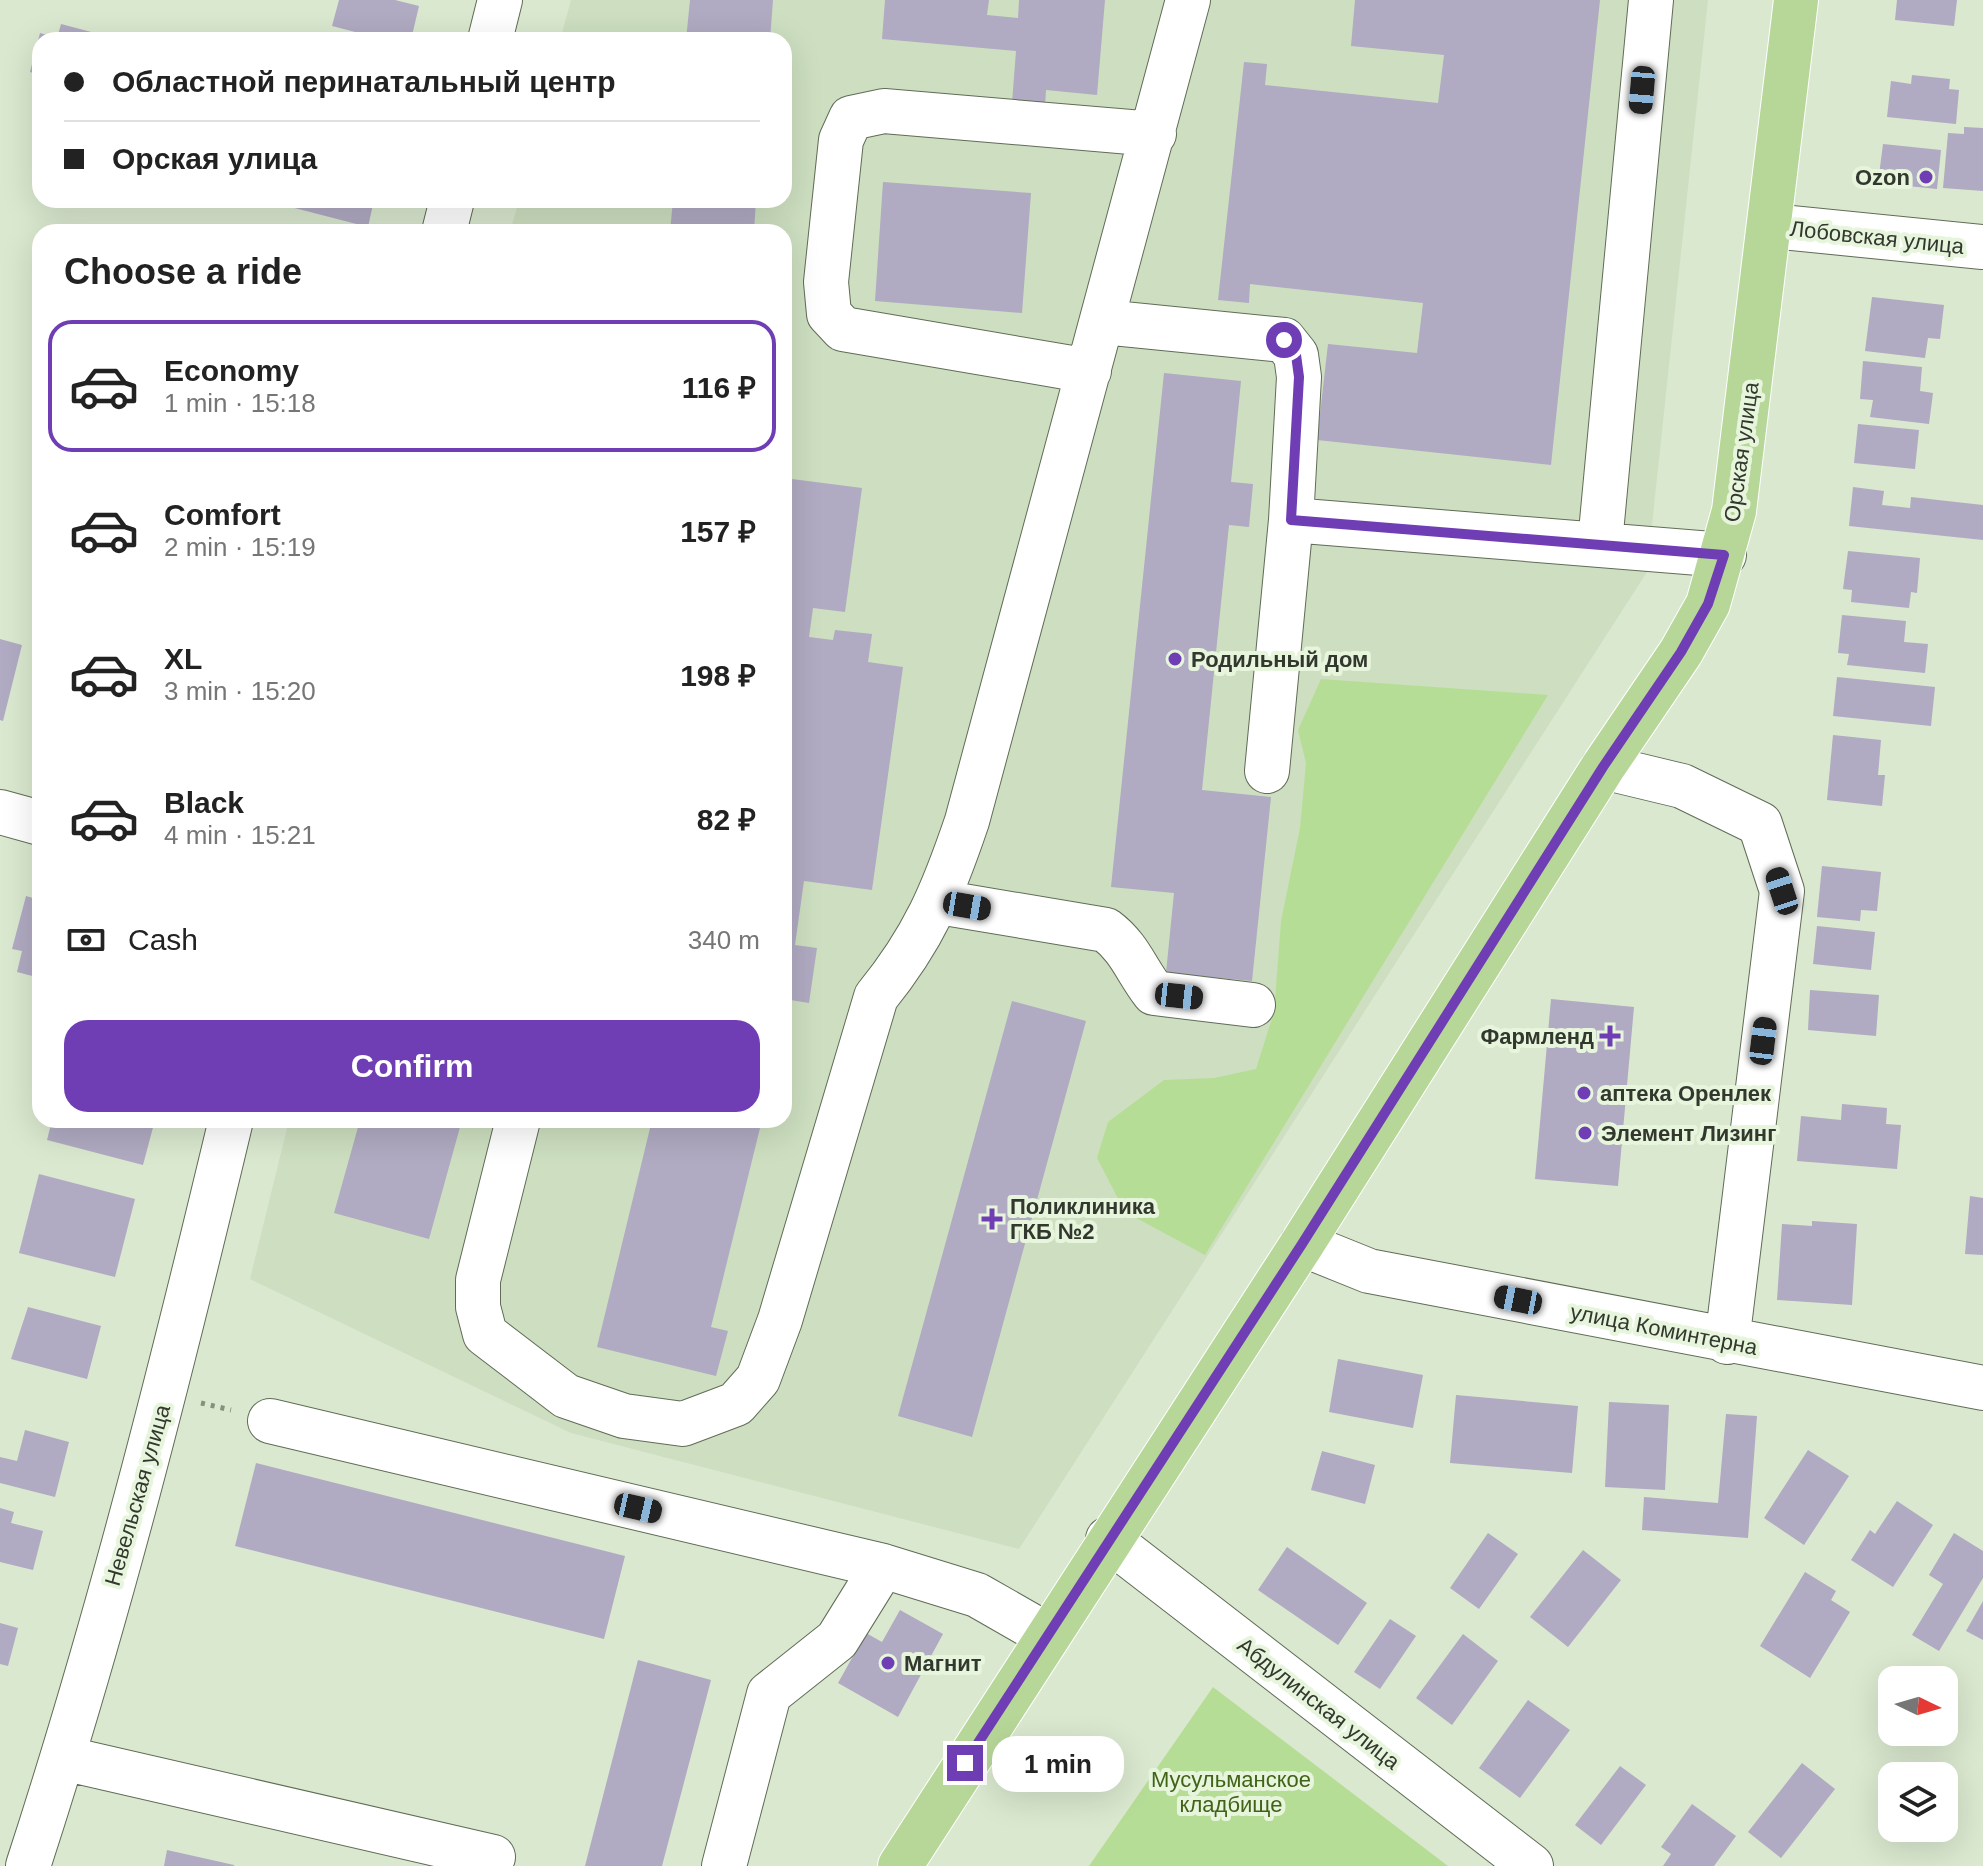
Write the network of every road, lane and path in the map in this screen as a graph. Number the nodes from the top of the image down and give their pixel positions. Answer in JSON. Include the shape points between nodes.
{"nodes":[{"id":1,"x":500,"y":0,"type":"edge"},
{"id":2,"x":1188,"y":0,"type":"edge"},
{"id":3,"x":1651,"y":0,"type":"edge"},
{"id":4,"x":1796,"y":0,"type":"edge"},
{"id":5,"x":492,"y":32,"type":"edge"},
{"id":6,"x":1154,"y":134,"type":"junction"},
{"id":7,"x":1771,"y":226,"type":"junction"},
{"id":8,"x":1983,"y":247,"type":"edge"},
{"id":9,"x":1103,"y":322,"type":"junction"},
{"id":10,"x":1089,"y":371,"type":"junction"},
{"id":11,"x":1291,"y":520,"type":"junction"},
{"id":12,"x":1600,"y":543,"type":"junction"},
{"id":13,"x":1724,"y":555,"type":"junction"},
{"id":14,"x":1603,"y":767,"type":"junction"},
{"id":15,"x":1267,"y":771,"type":"dead end"},
{"id":16,"x":0,"y":812,"type":"edge"},
{"id":17,"x":32,"y":821,"type":"edge"},
{"id":18,"x":939,"y":902,"type":"junction"},
{"id":19,"x":1253,"y":1005,"type":"dead end"},
{"id":20,"x":229,"y":1128,"type":"edge"},
{"id":21,"x":516,"y":1128,"type":"edge"},
{"id":22,"x":1302,"y":1244,"type":"junction"},
{"id":23,"x":1727,"y":1342,"type":"junction"},
{"id":24,"x":1983,"y":1388,"type":"edge"},
{"id":25,"x":165,"y":1394,"type":"junction"},
{"id":26,"x":270,"y":1421,"type":"joint"},
{"id":27,"x":1108,"y":1539,"type":"junction"},
{"id":28,"x":883,"y":1566,"type":"junction"},
{"id":29,"x":1047,"y":1635,"type":"junction"},
{"id":30,"x":63,"y":1758,"type":"junction"},
{"id":31,"x":493,"y":1857,"type":"dead end"},
{"id":32,"x":28,"y":1866,"type":"edge"},
{"id":33,"x":724,"y":1866,"type":"edge"},
{"id":34,"x":900,"y":1866,"type":"edge"},
{"id":35,"x":1531,"y":1866,"type":"edge"}],
"edges":[{"from":1,"to":5,"type":"street"},
{"from":2,"to":6,"type":"street"},
{"from":3,"to":12,"type":"street"},
{"from":4,"to":7,"type":"main road","name":"Орская улица"},
{"from":6,"to":9,"type":"street"},
{"from":6,"to":10,"type":"street","via":[[884,111],[851,118],[841,140],[826,282],[829,314],[843,329]]},
{"from":7,"to":8,"type":"street","name":"Лобовская улица"},
{"from":7,"to":13,"type":"main road","name":"Орская улица"},
{"from":9,"to":10,"type":"street"},
{"from":9,"to":11,"type":"street","via":[[1284,340],[1296,355],[1299,377]]},
{"from":10,"to":18,"type":"street","via":[[967,821]]},
{"from":11,"to":12,"type":"street"},
{"from":11,"to":15,"type":"street"},
{"from":12,"to":13,"type":"street"},
{"from":13,"to":14,"type":"main road","name":"Орская улица","via":[[1708,604],[1681,652]]},
{"from":14,"to":22,"type":"main road","name":"Орская улица"},
{"from":14,"to":23,"type":"street","via":[[1682,786],[1760,824],[1782,891]]},
{"from":16,"to":17,"type":"street"},
{"from":18,"to":19,"type":"street","via":[[1106,930],[1126,945],[1137,972],[1154,993]]},
{"from":18,"to":21,"type":"street","via":[[907,959],[876,997],[780,1320],[758,1379],[736,1404],[683,1424],[624,1416],[566,1396],[485,1334],[478,1280]]},
{"from":20,"to":25,"type":"street","name":"Невельская улица"},
{"from":22,"to":23,"type":"street","name":"улица Коминтерна","via":[[1369,1271]]},
{"from":22,"to":27,"type":"main road","name":"Орская улица"},
{"from":23,"to":24,"type":"street","name":"улица Коминтерна"},
{"from":25,"to":26,"type":"path"},
{"from":25,"to":30,"type":"street","name":"Невельская улица"},
{"from":26,"to":28,"type":"street"},
{"from":27,"to":29,"type":"main road","name":"Орская улица"},
{"from":27,"to":35,"type":"street","name":"Абдулинская улица"},
{"from":28,"to":29,"type":"street","via":[[977,1595]]},
{"from":28,"to":33,"type":"street","via":[[837,1640],[769,1694]]},
{"from":29,"to":34,"type":"main road","name":"Орская улица"},
{"from":30,"to":31,"type":"street"},
{"from":30,"to":32,"type":"street","name":"Невельская улица"}]}
